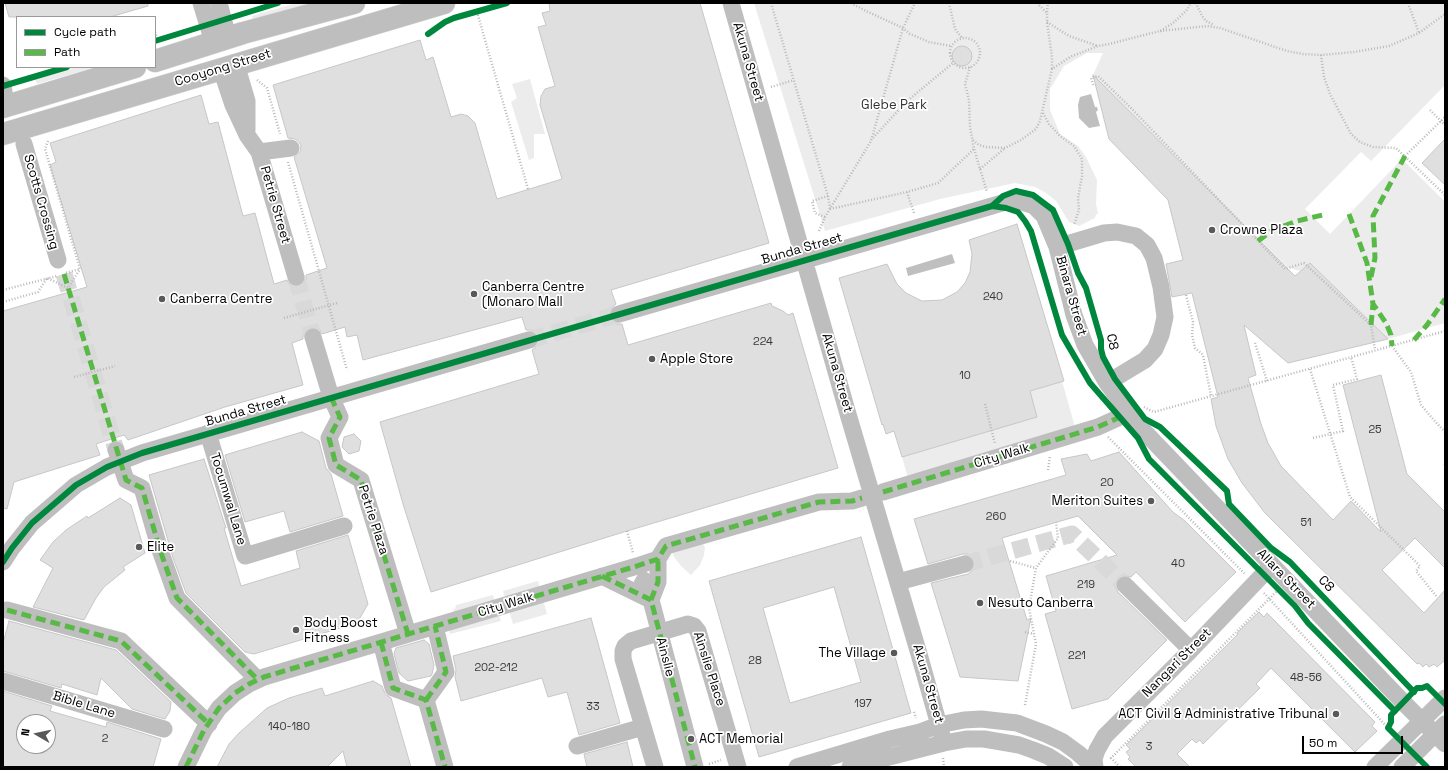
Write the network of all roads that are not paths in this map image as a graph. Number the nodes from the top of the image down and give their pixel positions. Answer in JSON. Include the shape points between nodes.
{"nodes":[{"id":1,"x":201,"y":3,"type":"edge"},
{"id":2,"x":219,"y":3,"type":"edge"},
{"id":3,"x":354,"y":3,"type":"edge"},
{"id":4,"x":444,"y":3,"type":"edge"},
{"id":5,"x":731,"y":3,"type":"edge"},
{"id":6,"x":218,"y":31,"type":"junction"},
{"id":7,"x":158,"y":45,"type":"edge"},
{"id":8,"x":229,"y":67,"type":"junction"},
{"id":9,"x":132,"y":68,"type":"edge"},
{"id":10,"x":3,"y":85,"type":"edge"},
{"id":11,"x":7,"y":106,"type":"edge"},
{"id":12,"x":16,"y":135,"type":"edge"},
{"id":13,"x":287,"y":148,"type":"road end"},
{"id":14,"x":259,"y":152,"type":"junction"},
{"id":15,"x":1044,"y":216,"type":"joint"},
{"id":16,"x":1057,"y":247,"type":"junction"},
{"id":17,"x":804,"y":259,"type":"junction"},
{"id":18,"x":60,"y":270,"type":"tunnel mouth"},
{"id":19,"x":296,"y":278,"type":"tunnel mouth"},
{"id":20,"x":619,"y":314,"type":"tunnel mouth"},
{"id":21,"x":313,"y":337,"type":"tunnel mouth"},
{"id":22,"x":529,"y":340,"type":"tunnel mouth"},
{"id":23,"x":1107,"y":383,"type":"junction"},
{"id":24,"x":331,"y":397,"type":"junction"},
{"id":25,"x":1134,"y":412,"type":"junction"},
{"id":26,"x":208,"y":433,"type":"junction"},
{"id":27,"x":118,"y":456,"type":"junction"},
{"id":28,"x":883,"y":492,"type":"dead end"},
{"id":29,"x":862,"y":498,"type":"dead end"},
{"id":30,"x":344,"y":526,"type":"dead end"},
{"id":31,"x":658,"y":559,"type":"junction"},
{"id":32,"x":3,"y":562,"type":"edge"},
{"id":33,"x":965,"y":564,"type":"tunnel mouth"},
{"id":34,"x":1263,"y":574,"type":"junction"},
{"id":35,"x":602,"y":576,"type":"junction"},
{"id":36,"x":898,"y":582,"type":"junction"},
{"id":37,"x":1125,"y":585,"type":"tunnel mouth"},
{"id":38,"x":651,"y":600,"type":"junction"},
{"id":39,"x":7,"y":610,"type":"dead end"},
{"id":40,"x":435,"y":626,"type":"junction"},
{"id":41,"x":659,"y":633,"type":"junction"},
{"id":42,"x":408,"y":634,"type":"junction"},
{"id":43,"x":381,"y":642,"type":"junction"},
{"id":44,"x":1191,"y":650,"type":"junction"},
{"id":45,"x":258,"y":680,"type":"junction"},
{"id":46,"x":3,"y":681,"type":"edge"},
{"id":47,"x":1445,"y":698,"type":"edge"},
{"id":48,"x":426,"y":700,"type":"junction"},
{"id":49,"x":1422,"y":721,"type":"junction"},
{"id":50,"x":209,"y":724,"type":"junction"},
{"id":51,"x":939,"y":725,"type":"junction"},
{"id":52,"x":643,"y":727,"type":"junction"},
{"id":53,"x":164,"y":729,"type":"dead end"},
{"id":54,"x":1442,"y":734,"type":"edge"},
{"id":55,"x":577,"y":746,"type":"dead end"},
{"id":56,"x":943,"y":749,"type":"junction"},
{"id":57,"x":186,"y":767,"type":"edge"},
{"id":58,"x":445,"y":767,"type":"edge"},
{"id":59,"x":655,"y":767,"type":"edge"},
{"id":60,"x":695,"y":767,"type":"edge"},
{"id":61,"x":738,"y":767,"type":"edge"},
{"id":62,"x":797,"y":767,"type":"edge"},
{"id":63,"x":850,"y":767,"type":"edge"},
{"id":64,"x":1065,"y":767,"type":"edge"},
{"id":65,"x":1094,"y":767,"type":"edge"},
{"id":66,"x":1375,"y":767,"type":"edge"},
{"id":67,"x":1402,"y":767,"type":"edge"}],
"edges":[{"from":1,"to":6,"type":"street"},
{"from":2,"to":6,"type":"street"},
{"from":3,"to":6,"type":"main road","name":"Cooyong Street"},
{"from":4,"to":8,"type":"main road","name":"Cooyong Street"},
{"from":5,"to":17,"type":"street","name":"Akuna Street"},
{"from":6,"to":7,"type":"main road","name":"Cooyong Street"},
{"from":6,"to":8,"type":"main road","name":"Petrie Street"},
{"from":8,"to":12,"type":"main road","name":"Cooyong Street"},
{"from":8,"to":14,"type":"street","name":"Petrie Street","via":[[247,101],[247,134]]},
{"from":9,"to":11,"type":"main road"},
{"from":10,"to":11,"type":"street"},
{"from":11,"to":12,"type":"main road","name":"Scotts Crossing"},
{"from":12,"to":18,"type":"street","name":"Scotts Crossing"},
{"from":13,"to":14,"type":"street"},
{"from":14,"to":19,"type":"street","name":"Petrie Street"},
{"from":15,"to":16,"type":"street","name":"Binara Street"},
{"from":15,"to":17,"type":"street","name":"Bunda Street","via":[[1034,206],[1019,201],[1006,202]]},
{"from":16,"to":23,"type":"street","name":"Binara Street","via":[[1074,315],[1085,345]]},
{"from":16,"to":23,"type":"street","via":[[1104,233],[1129,233],[1147,245],[1154,258],[1165,317],[1161,335],[1155,349],[1145,360]]},
{"from":17,"to":20,"type":"street","name":"Bunda Street"},
{"from":17,"to":36,"type":"street","name":"Akuna Street"},
{"from":21,"to":24,"type":"street"},
{"from":22,"to":24,"type":"street","name":"Bunda Street"},
{"from":23,"to":25,"type":"street","name":"Binara Street"},
{"from":24,"to":26,"type":"street","name":"Bunda Street"},
{"from":24,"to":42,"type":"street","name":"Petrie Plaza","via":[[340,417],[328,438],[336,465],[361,480]]},
{"from":25,"to":28,"type":"street","name":"City Walk","via":[[1098,427]]},
{"from":25,"to":34,"type":"street","name":"Allara Street","via":[[1137,424]]},
{"from":26,"to":27,"type":"street","name":"Bunda Street","via":[[142,453]]},
{"from":26,"to":30,"type":"street","name":"Tocumwal Lane","via":[[245,556]]},
{"from":27,"to":32,"type":"street","name":"Bunda Street","via":[[107,467],[67,492],[32,523]]},
{"from":27,"to":45,"type":"street","via":[[126,480],[142,488],[160,550],[178,598]]},
{"from":29,"to":31,"type":"street","via":[[852,501],[819,502],[666,546]]},
{"from":31,"to":35,"type":"street","name":"City Walk"},
{"from":31,"to":38,"type":"street","via":[[658,582]]},
{"from":33,"to":36,"type":"street"},
{"from":34,"to":44,"type":"street","name":"Nangari Street"},
{"from":34,"to":49,"type":"street","name":"Allara Street"},
{"from":35,"to":38,"type":"street"},
{"from":35,"to":40,"type":"street","name":"City Walk"},
{"from":36,"to":51,"type":"street","name":"Akuna Street"},
{"from":37,"to":44,"type":"street"},
{"from":38,"to":41,"type":"street","name":"Ainslie"},
{"from":39,"to":50,"type":"street","via":[[121,642]]},
{"from":40,"to":42,"type":"street","name":"City Walk"},
{"from":40,"to":48,"type":"street","via":[[446,672]]},
{"from":41,"to":52,"type":"street","name":"Ainslie Place","via":[[631,641],[625,646],[622,655]]},
{"from":41,"to":60,"type":"street","name":"Ainslie"},
{"from":41,"to":61,"type":"street","name":"Ainslie Place","via":[[688,624],[696,628]]},
{"from":42,"to":43,"type":"street","name":"City Walk"},
{"from":43,"to":45,"type":"street","name":"City Walk"},
{"from":43,"to":48,"type":"street","via":[[393,688]]},
{"from":44,"to":65,"type":"street","name":"Nangari Street","via":[[1105,736],[1096,750]]},
{"from":45,"to":50,"type":"street","name":"City Walk","via":[[235,693],[219,708]]},
{"from":46,"to":53,"type":"street","name":"Bible Lane"},
{"from":47,"to":49,"type":"street"},
{"from":48,"to":58,"type":"street"},
{"from":49,"to":54,"type":"street","name":"Allara Street"},
{"from":49,"to":66,"type":"street"},
{"from":50,"to":57,"type":"street","name":"City Walk"},
{"from":51,"to":56,"type":"street","name":"Akuna Street"},
{"from":51,"to":62,"type":"street"},
{"from":51,"to":65,"type":"street","via":[[981,719],[1017,723],[1063,742]]},
{"from":52,"to":55,"type":"street"},
{"from":52,"to":59,"type":"street","name":"Ainslie Place"},
{"from":54,"to":67,"type":"street"},
{"from":56,"to":63,"type":"street"},
{"from":56,"to":64,"type":"street","via":[[966,740],[1000,741],[1048,756]]}]}
